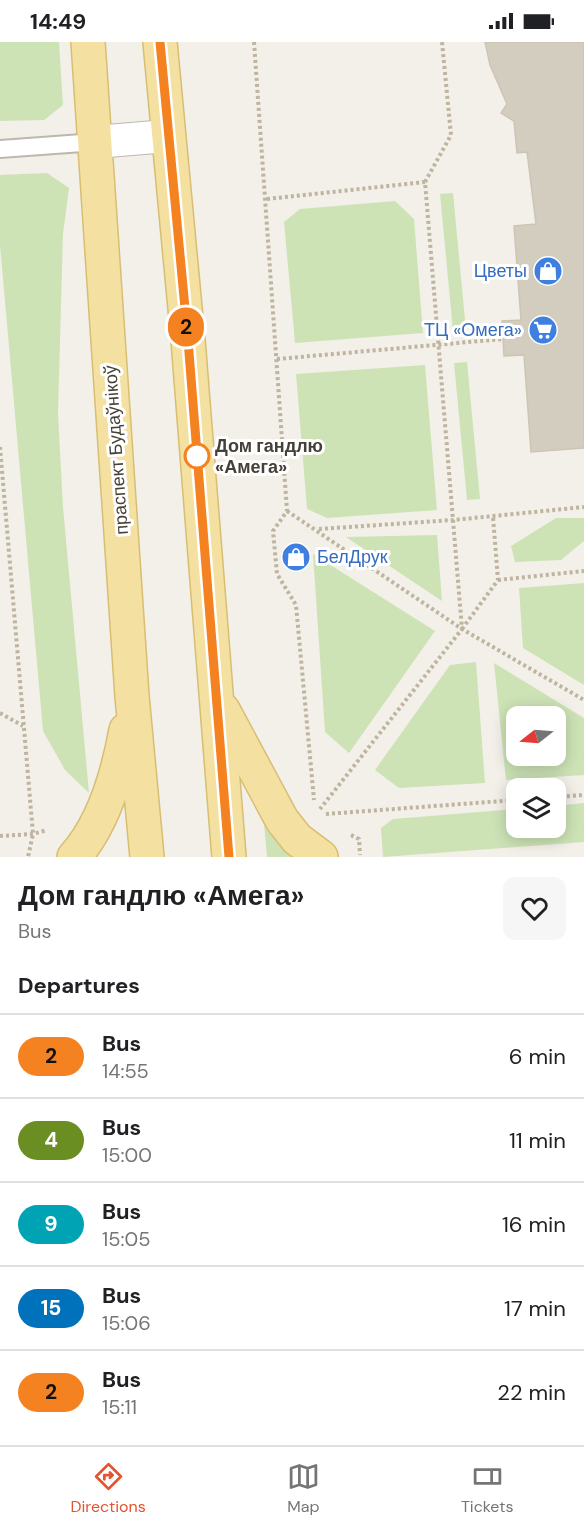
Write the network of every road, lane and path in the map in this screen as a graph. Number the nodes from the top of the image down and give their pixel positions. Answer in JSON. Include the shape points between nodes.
{"nodes":[{"id":1,"x":88,"y":42,"type":"edge"},
{"id":2,"x":160,"y":42,"type":"edge"},
{"id":3,"x":254,"y":42,"type":"edge"},
{"id":4,"x":442,"y":42,"type":"edge"},
{"id":5,"x":167,"y":136,"type":"junction"},
{"id":6,"x":96,"y":142,"type":"junction"},
{"id":7,"x":0,"y":149,"type":"edge"},
{"id":8,"x":424,"y":182,"type":"junction"},
{"id":9,"x":267,"y":199,"type":"junction"},
{"id":10,"x":503,"y":339,"type":"dead end"},
{"id":11,"x":438,"y":346,"type":"junction"},
{"id":12,"x":277,"y":359,"type":"junction"},
{"id":13,"x":0,"y":447,"type":"edge"},
{"id":14,"x":584,"y":507,"type":"edge"},
{"id":15,"x":287,"y":510,"type":"junction"},
{"id":16,"x":493,"y":517,"type":"junction"},
{"id":17,"x":453,"y":520,"type":"junction"},
{"id":18,"x":317,"y":530,"type":"junction"},
{"id":19,"x":584,"y":571,"type":"edge"},
{"id":20,"x":498,"y":580,"type":"junction"},
{"id":21,"x":462,"y":630,"type":"junction"},
{"id":22,"x":215,"y":695,"type":"junction"},
{"id":23,"x":132,"y":696,"type":"junction"},
{"id":24,"x":584,"y":700,"type":"edge"},
{"id":25,"x":0,"y":713,"type":"edge"},
{"id":26,"x":24,"y":726,"type":"junction"},
{"id":27,"x":584,"y":795,"type":"edge"},
{"id":28,"x":566,"y":796,"type":"edge"},
{"id":29,"x":506,"y":801,"type":"edge"},
{"id":30,"x":316,"y":815,"type":"junction"},
{"id":31,"x":55,"y":827,"type":"dead end"},
{"id":32,"x":342,"y":830,"type":"dead end"},
{"id":33,"x":33,"y":834,"type":"junction"},
{"id":34,"x":0,"y":836,"type":"edge"},
{"id":35,"x":360,"y":856,"type":"edge"},
{"id":36,"x":28,"y":857,"type":"edge"},
{"id":37,"x":74,"y":857,"type":"edge"},
{"id":38,"x":147,"y":857,"type":"edge"},
{"id":39,"x":229,"y":857,"type":"edge"},
{"id":40,"x":321,"y":857,"type":"edge"}],
"edges":[{"from":1,"to":6,"type":"main road","name":"праспект Будаўнікоў"},
{"from":2,"to":5,"type":"main road"},
{"from":3,"to":9,"type":"path"},
{"from":4,"to":8,"type":"path","via":[[451,135]]},
{"from":5,"to":6,"type":"street"},
{"from":5,"to":22,"type":"main road","via":[[188,340]]},
{"from":6,"to":7,"type":"lane"},
{"from":6,"to":23,"type":"main road","name":"праспект Будаўнікоў"},
{"from":8,"to":9,"type":"path"},
{"from":8,"to":11,"type":"path"},
{"from":9,"to":12,"type":"path"},
{"from":10,"to":11,"type":"path"},
{"from":11,"to":12,"type":"path"},
{"from":11,"to":17,"type":"path"},
{"from":12,"to":15,"type":"path"},
{"from":13,"to":26,"type":"path"},
{"from":14,"to":16,"type":"path"},
{"from":15,"to":18,"type":"path"},
{"from":15,"to":30,"type":"path","via":[[273,531],[277,574],[296,605]]},
{"from":16,"to":17,"type":"path"},
{"from":16,"to":20,"type":"path"},
{"from":17,"to":18,"type":"path"},
{"from":17,"to":21,"type":"path"},
{"from":18,"to":21,"type":"path"},
{"from":19,"to":20,"type":"path"},
{"from":20,"to":21,"type":"path"},
{"from":21,"to":24,"type":"path"},
{"from":21,"to":30,"type":"path"},
{"from":22,"to":39,"type":"main road"},
{"from":22,"to":40,"type":"main road","via":[[282,820],[297,839]]},
{"from":23,"to":37,"type":"main road","via":[[119,766],[89,840]]},
{"from":23,"to":38,"type":"main road","name":"праспект Будаўнікоў"},
{"from":25,"to":26,"type":"path"},
{"from":26,"to":33,"type":"path"},
{"from":27,"to":28,"type":"path"},
{"from":29,"to":30,"type":"path"},
{"from":31,"to":33,"type":"path"},
{"from":32,"to":35,"type":"path","via":[[359,839]]},
{"from":33,"to":34,"type":"path"},
{"from":33,"to":36,"type":"path"}]}
